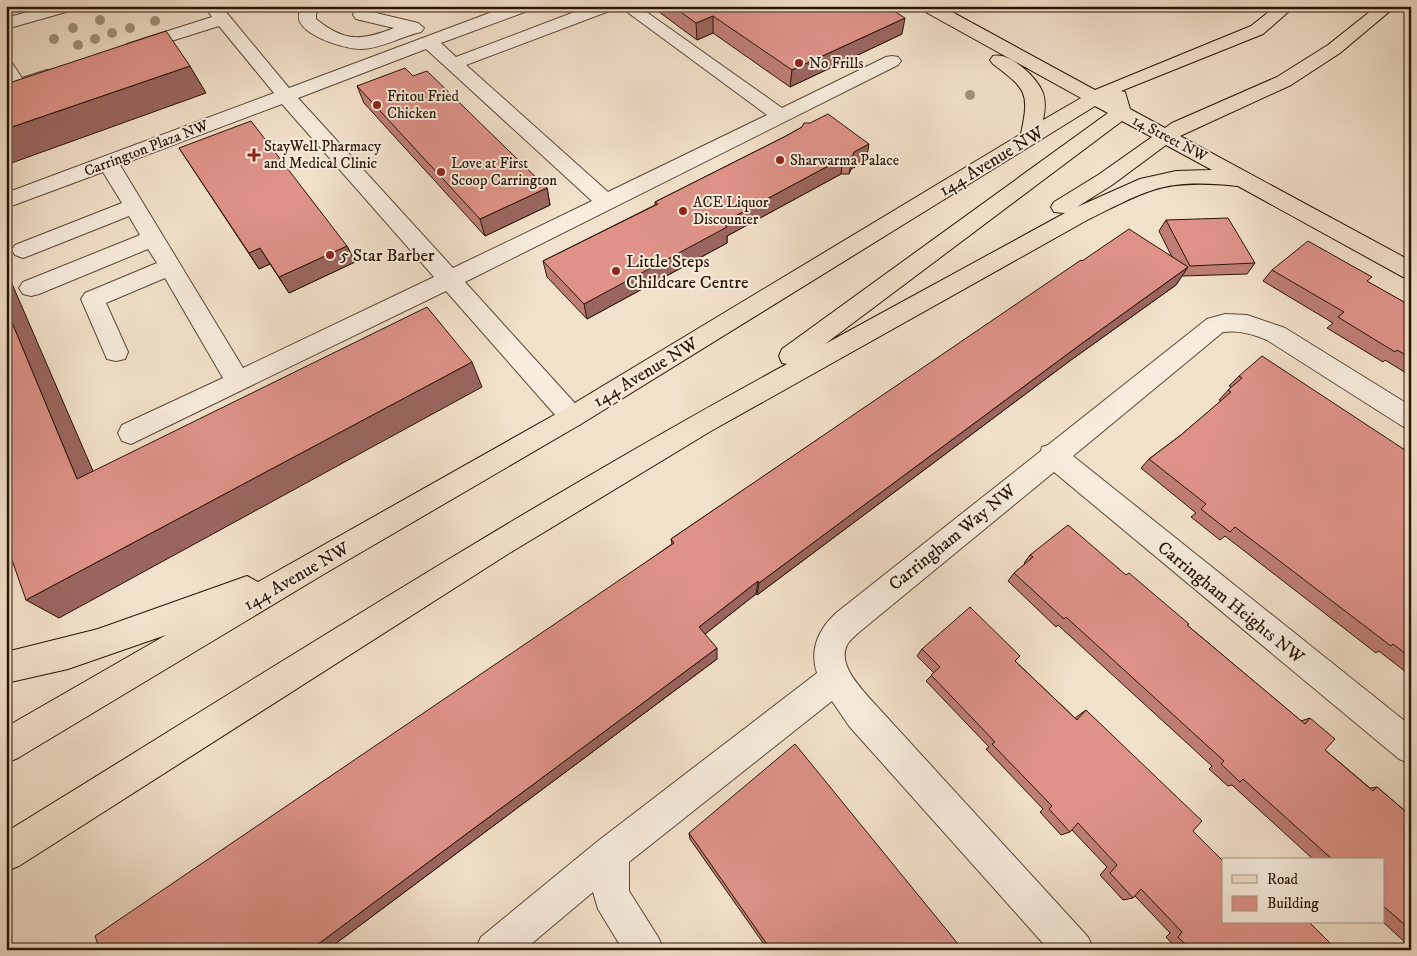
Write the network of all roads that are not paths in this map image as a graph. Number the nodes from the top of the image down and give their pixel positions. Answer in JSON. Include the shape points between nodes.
{"nodes":[{"id":1,"x":66,"y":6,"type":"edge"},
{"id":2,"x":365,"y":6,"type":"edge"},
{"id":3,"x":467,"y":6,"type":"edge"},
{"id":4,"x":524,"y":6,"type":"edge"},
{"id":5,"x":606,"y":6,"type":"edge"},
{"id":6,"x":627,"y":6,"type":"edge"},
{"id":7,"x":927,"y":6,"type":"edge"},
{"id":8,"x":953,"y":6,"type":"edge"},
{"id":9,"x":1287,"y":6,"type":"edge"},
{"id":10,"x":1388,"y":6,"type":"edge"},
{"id":11,"x":310,"y":10,"type":"edge"},
{"id":12,"x":217,"y":13,"type":"edge"},
{"id":13,"x":484,"y":21,"type":"junction"},
{"id":14,"x":6,"y":24,"type":"edge"},
{"id":15,"x":412,"y":27,"type":"junction"},
{"id":16,"x":438,"y":38,"type":"junction"},
{"id":17,"x":119,"y":53,"type":"edge"},
{"id":18,"x":892,"y":61,"type":"dead end"},
{"id":19,"x":453,"y":64,"type":"junction"},
{"id":20,"x":6,"y":67,"type":"edge"},
{"id":21,"x":62,"y":71,"type":"edge"},
{"id":22,"x":286,"y":95,"type":"junction"},
{"id":23,"x":1111,"y":99,"type":"junction"},
{"id":24,"x":781,"y":116,"type":"junction"},
{"id":25,"x":1173,"y":132,"type":"junction"},
{"id":26,"x":1030,"y":137,"type":"junction"},
{"id":27,"x":108,"y":162,"type":"junction"},
{"id":28,"x":1266,"y":190,"type":"junction"},
{"id":29,"x":6,"y":201,"type":"edge"},
{"id":30,"x":606,"y":202,"type":"junction"},
{"id":31,"x":134,"y":206,"type":"junction"},
{"id":32,"x":153,"y":238,"type":"junction"},
{"id":33,"x":23,"y":250,"type":"dead end"},
{"id":34,"x":1411,"y":255,"type":"edge"},
{"id":35,"x":170,"y":266,"type":"junction"},
{"id":36,"x":1411,"y":271,"type":"edge"},
{"id":37,"x":450,"y":280,"type":"junction"},
{"id":38,"x":31,"y":288,"type":"dead end"},
{"id":39,"x":879,"y":324,"type":"junction"},
{"id":40,"x":116,"y":352,"type":"dead end"},
{"id":41,"x":238,"y":381,"type":"junction"},
{"id":42,"x":572,"y":417,"type":"junction"},
{"id":43,"x":1411,"y":419,"type":"edge"},
{"id":44,"x":702,"y":423,"type":"junction"},
{"id":45,"x":131,"y":433,"type":"dead end"},
{"id":46,"x":1052,"y":456,"type":"junction"},
{"id":47,"x":314,"y":566,"type":"junction"},
{"id":48,"x":6,"y":668,"type":"edge"},
{"id":49,"x":836,"y":678,"type":"junction"},
{"id":50,"x":6,"y":746,"type":"edge"},
{"id":51,"x":1411,"y":747,"type":"edge"},
{"id":52,"x":6,"y":853,"type":"edge"},
{"id":53,"x":611,"y":854,"type":"junction"},
{"id":54,"x":494,"y":950,"type":"edge"},
{"id":55,"x":645,"y":950,"type":"edge"},
{"id":56,"x":1075,"y":950,"type":"edge"}],
"edges":[{"from":1,"to":14,"type":"street"},
{"from":2,"to":15,"type":"street","via":[[362,15]]},
{"from":3,"to":13,"type":"street"},
{"from":4,"to":13,"type":"street","name":"Carrington Plaza NW"},
{"from":5,"to":19,"type":"street"},
{"from":6,"to":24,"type":"street"},
{"from":7,"to":23,"type":"main road","name":"14 Street NW"},
{"from":7,"to":26,"type":"main road","via":[[1023,76],[1036,95],[1037,106]]},
{"from":8,"to":23,"type":"main road","name":"14 Street NW"},
{"from":9,"to":23,"type":"main road","name":"144 Avenue NW","via":[[1257,30]]},
{"from":10,"to":25,"type":"main road","via":[[1334,49],[1284,81]]},
{"from":11,"to":15,"type":"street","via":[[297,24],[302,32],[321,45],[340,49],[355,48]]},
{"from":12,"to":17,"type":"street"},
{"from":12,"to":22,"type":"street"},
{"from":13,"to":16,"type":"street","name":"Carrington Plaza NW"},
{"from":15,"to":16,"type":"street"},
{"from":16,"to":19,"type":"street"},
{"from":16,"to":22,"type":"street","name":"Carrington Plaza NW"},
{"from":18,"to":24,"type":"street"},
{"from":19,"to":30,"type":"street"},
{"from":20,"to":21,"type":"street","via":[[17,86]]},
{"from":22,"to":27,"type":"street","name":"Carrington Plaza NW"},
{"from":22,"to":37,"type":"street"},
{"from":23,"to":25,"type":"main road","name":"14 Street NW"},
{"from":23,"to":26,"type":"main road","name":"144 Avenue NW"},
{"from":23,"to":44,"type":"main road"},
{"from":24,"to":30,"type":"street"},
{"from":25,"to":28,"type":"main road","name":"14 Street NW"},
{"from":25,"to":34,"type":"main road","name":"14 Street NW"},
{"from":25,"to":39,"type":"main road","via":[[1105,180]]},
{"from":26,"to":42,"type":"main road","name":"144 Avenue NW"},
{"from":27,"to":29,"type":"street","name":"Carrington Plaza NW"},
{"from":27,"to":31,"type":"street"},
{"from":28,"to":36,"type":"main road","name":"14 Street NW"},
{"from":28,"to":39,"type":"main road","via":[[1242,180],[1218,177],[1176,178],[1147,184],[1080,214]]},
{"from":30,"to":37,"type":"street"},
{"from":31,"to":32,"type":"street"},
{"from":31,"to":33,"type":"street"},
{"from":32,"to":35,"type":"street"},
{"from":32,"to":38,"type":"street"},
{"from":35,"to":40,"type":"street","via":[[93,299]]},
{"from":35,"to":41,"type":"street"},
{"from":37,"to":41,"type":"street"},
{"from":37,"to":42,"type":"street"},
{"from":39,"to":44,"type":"main road"},
{"from":41,"to":45,"type":"street"},
{"from":42,"to":47,"type":"main road","name":"144 Avenue NW"},
{"from":43,"to":46,"type":"street","name":"Carringham Way NW","via":[[1276,334],[1253,324],[1230,322],[1216,325]]},
{"from":44,"to":52,"type":"main road","via":[[498,545]]},
{"from":46,"to":49,"type":"street","name":"Carringham Way NW","via":[[847,623],[832,641],[830,665]]},
{"from":46,"to":51,"type":"street","name":"Carringham Heights NW"},
{"from":47,"to":48,"type":"main road","via":[[82,650]]},
{"from":47,"to":50,"type":"main road","name":"144 Avenue NW"},
{"from":49,"to":53,"type":"street"},
{"from":49,"to":56,"type":"street","name":"Carringham Way NW","via":[[861,714]]},
{"from":53,"to":54,"type":"street"},
{"from":53,"to":55,"type":"street","via":[[611,896]]}]}
